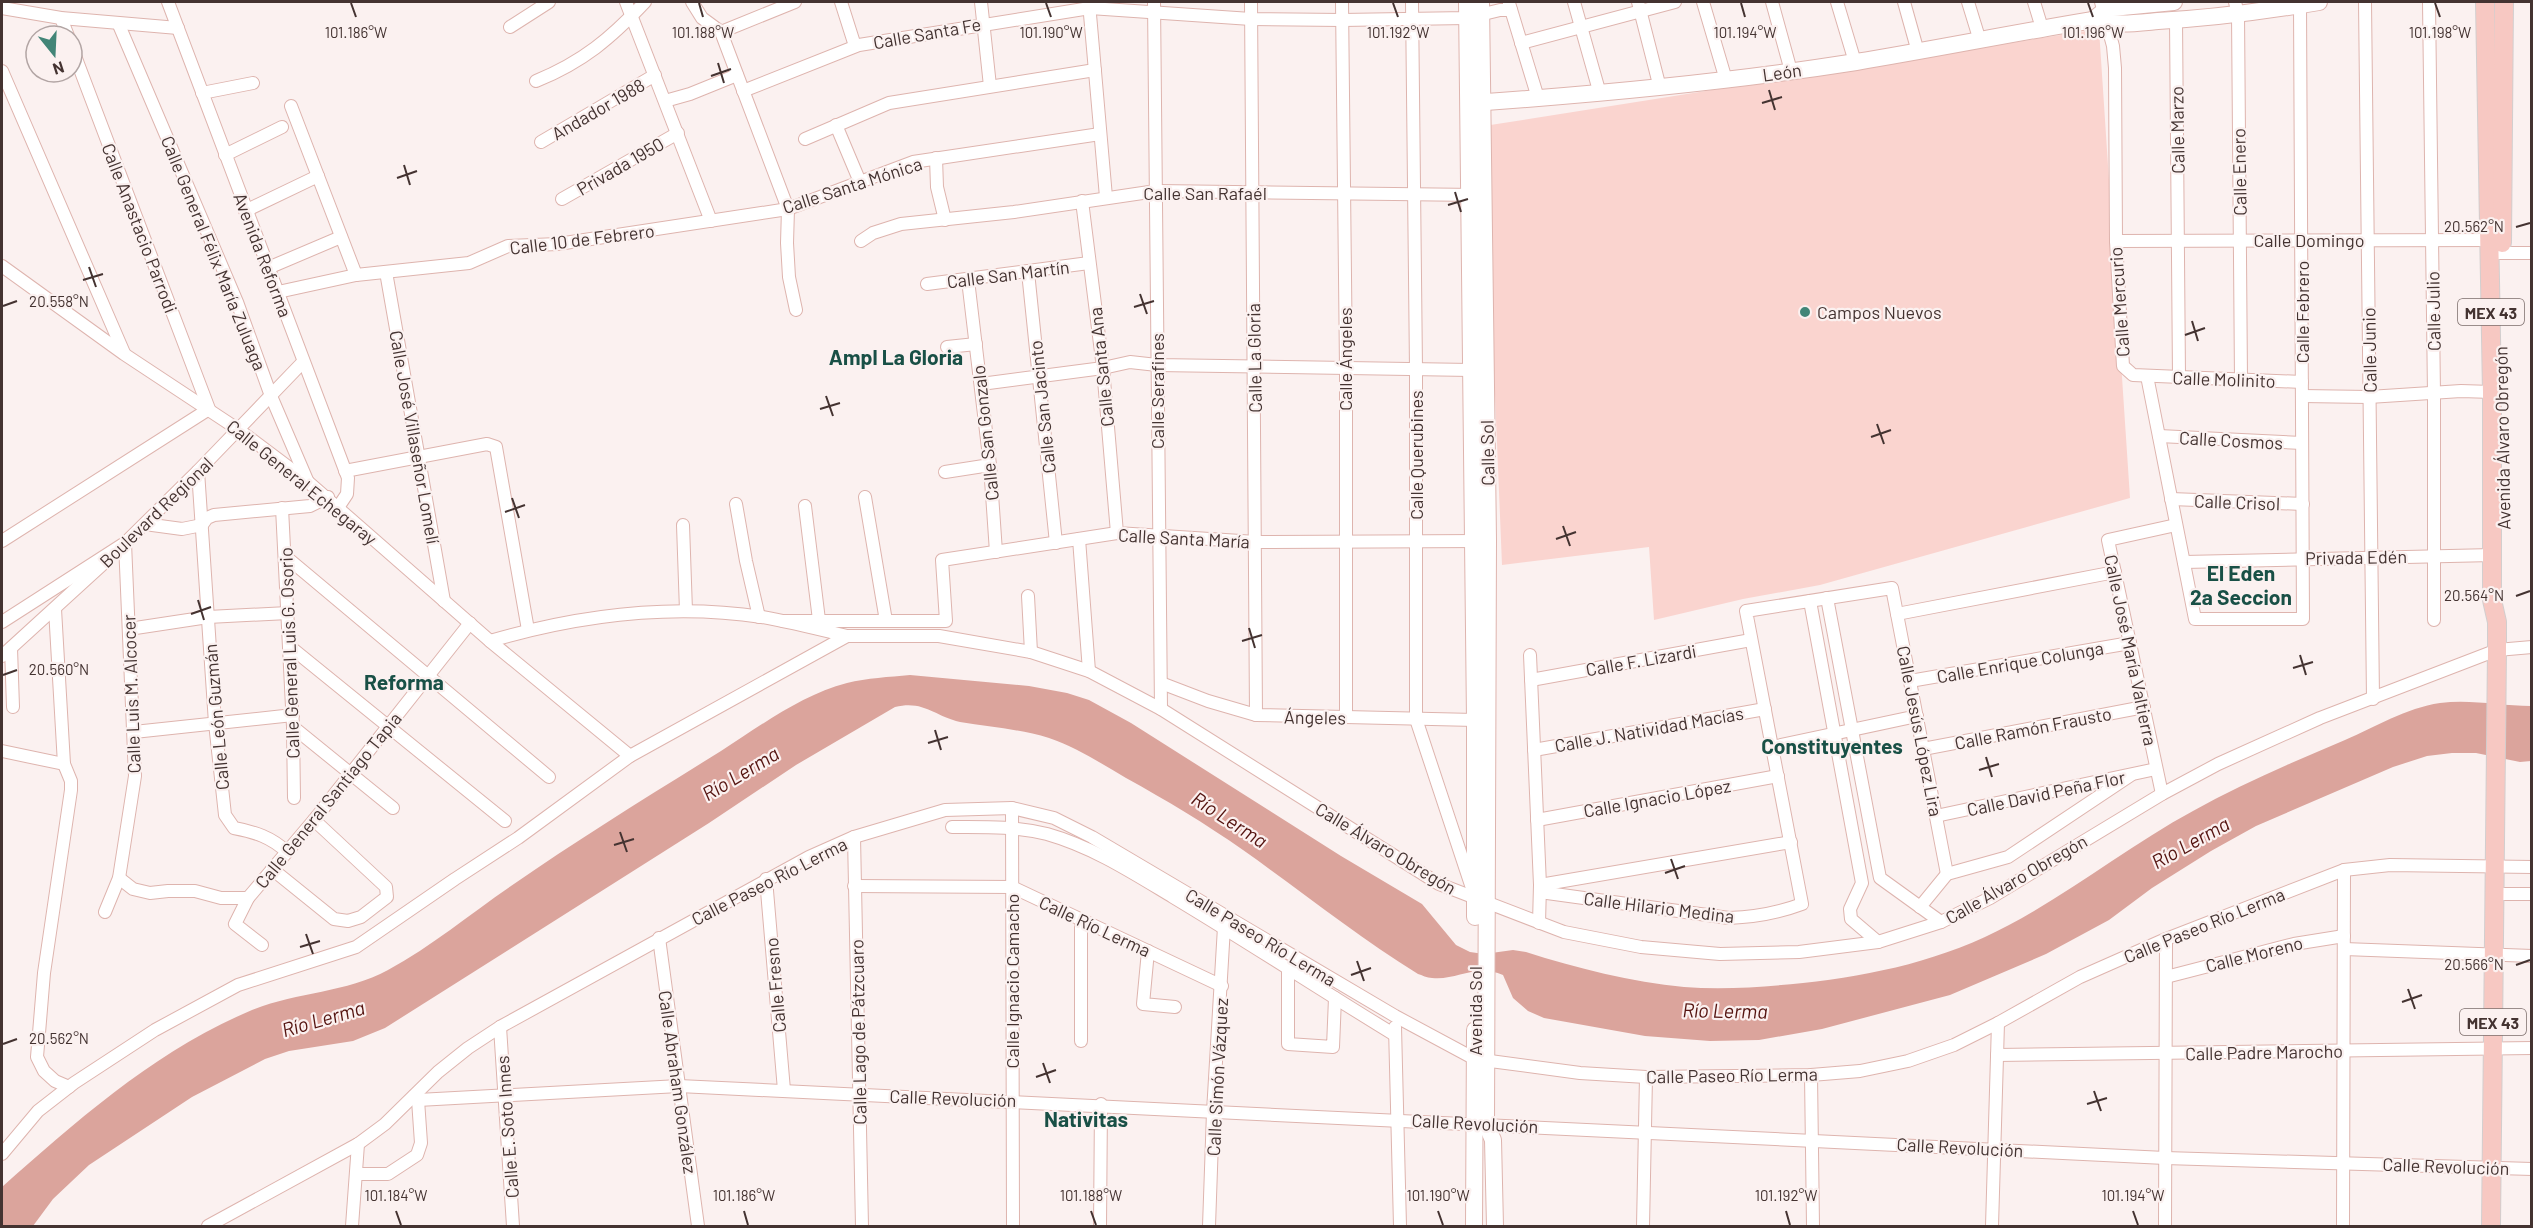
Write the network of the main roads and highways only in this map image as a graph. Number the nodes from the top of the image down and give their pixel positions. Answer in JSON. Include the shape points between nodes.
{"nodes":[{"id":1,"x":2485,"y":2,"type":"edge"},
{"id":2,"x":2504,"y":2,"type":"edge"},
{"id":3,"x":2496,"y":247,"type":"junction"},
{"id":4,"x":2497,"y":622,"type":"junction"},
{"id":5,"x":2491,"y":1227,"type":"edge"}],
"edges":[{"from":1,"to":3,"type":"main road","name":"Avenida Álvaro Obregón","number":"MEX 43"},
{"from":2,"to":3,"type":"main road","name":"Avenida Álvaro Obregón","number":"MEX 43"},
{"from":3,"to":4,"type":"main road","name":"Avenida Álvaro Obregón","number":"MEX 43","via":[[2504,555]]},
{"from":3,"to":4,"type":"main road","name":"Avenida Álvaro Obregón","number":"MEX 43","via":[[2492,600]]},
{"from":4,"to":5,"type":"main road","name":"Avenida Álvaro Obregón","number":"MEX 43"}]}
